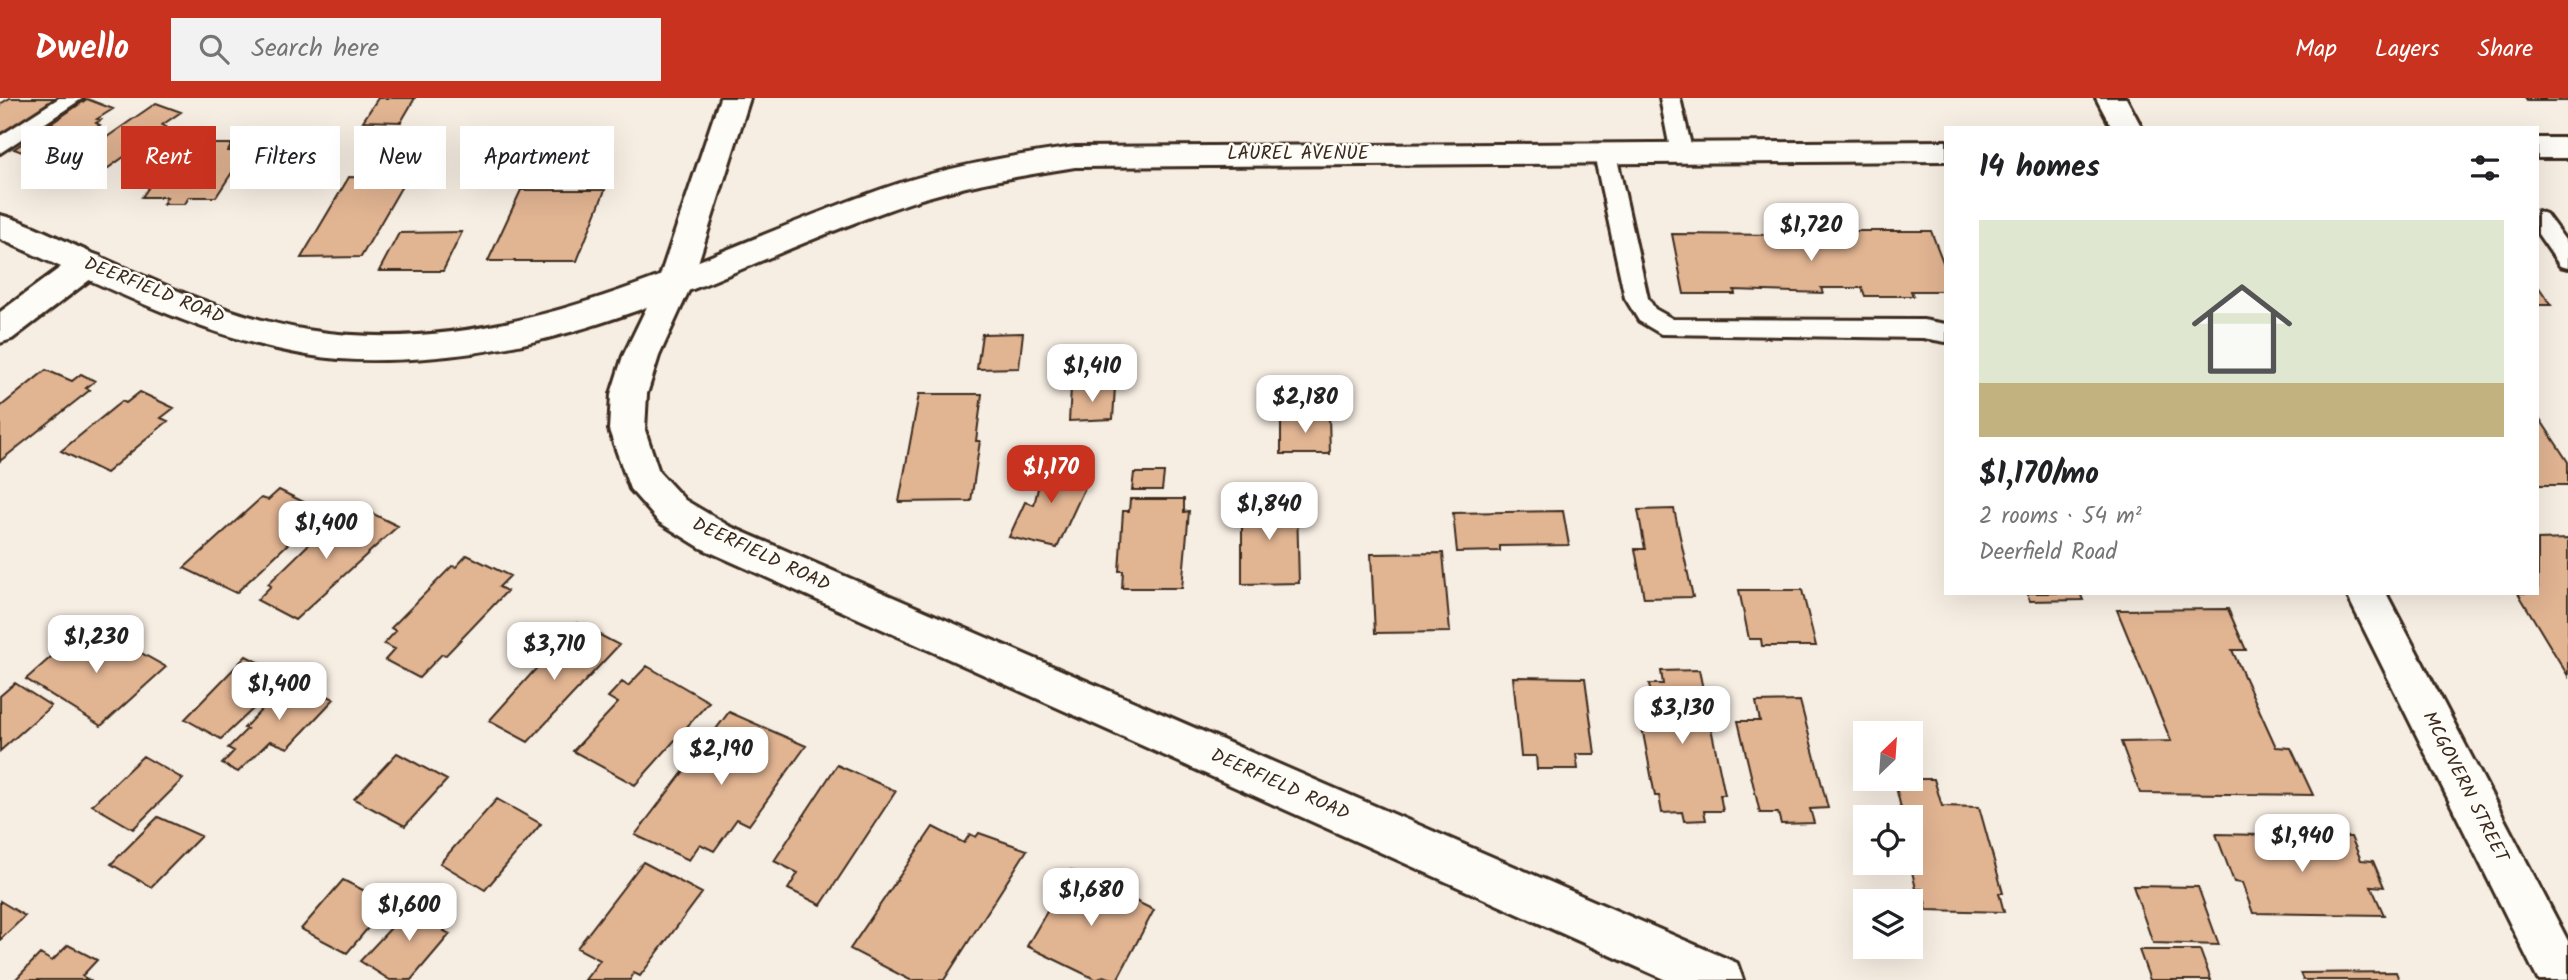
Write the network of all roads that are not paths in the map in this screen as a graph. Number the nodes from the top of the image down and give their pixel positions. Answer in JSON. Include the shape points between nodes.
{"nodes":[{"id":1,"x":73,"y":98,"type":"edge"},
{"id":2,"x":735,"y":98,"type":"edge"},
{"id":3,"x":1670,"y":98,"type":"edge"},
{"id":4,"x":2111,"y":98,"type":"edge"},
{"id":5,"x":2126,"y":126,"type":"edge"},
{"id":6,"x":0,"y":146,"type":"edge"},
{"id":7,"x":2539,"y":148,"type":"edge"},
{"id":8,"x":2568,"y":148,"type":"edge"},
{"id":9,"x":1944,"y":151,"type":"edge"},
{"id":10,"x":1605,"y":154,"type":"junction"},
{"id":11,"x":1682,"y":154,"type":"junction"},
{"id":12,"x":2539,"y":220,"type":"edge"},
{"id":13,"x":0,"y":226,"type":"edge"},
{"id":14,"x":2568,"y":260,"type":"edge"},
{"id":15,"x":88,"y":264,"type":"junction"},
{"id":16,"x":673,"y":288,"type":"junction"},
{"id":17,"x":0,"y":330,"type":"edge"},
{"id":18,"x":1944,"y":333,"type":"edge"},
{"id":19,"x":2367,"y":595,"type":"edge"},
{"id":20,"x":1720,"y":980,"type":"edge"},
{"id":21,"x":2563,"y":980,"type":"edge"}],
"edges":[{"from":1,"to":6,"type":"lane"},
{"from":2,"to":16,"type":"street"},
{"from":3,"to":11,"type":"lane"},
{"from":4,"to":5,"type":"street"},
{"from":7,"to":8,"type":"street"},
{"from":9,"to":11,"type":"street","name":"LAUREL AVENUE"},
{"from":10,"to":11,"type":"street","name":"LAUREL AVENUE"},
{"from":10,"to":16,"type":"street","name":"LAUREL AVENUE","via":[[1155,154],[1074,157],[1008,166],[871,204]]},
{"from":10,"to":18,"type":"lane","via":[[1637,298],[1647,316],[1669,328]]},
{"from":12,"to":14,"type":"lane"},
{"from":13,"to":15,"type":"street","name":"DEERFIELD ROAD"},
{"from":15,"to":16,"type":"street","name":"DEERFIELD ROAD","via":[[208,317],[292,340],[363,348],[445,345],[521,334],[577,321]]},
{"from":15,"to":17,"type":"street"},
{"from":16,"to":20,"type":"street","name":"DEERFIELD ROAD","via":[[641,356],[629,394],[627,430],[643,479],[672,511],[738,547]]},
{"from":19,"to":21,"type":"street","name":"MCGOVERN STREET"}]}
